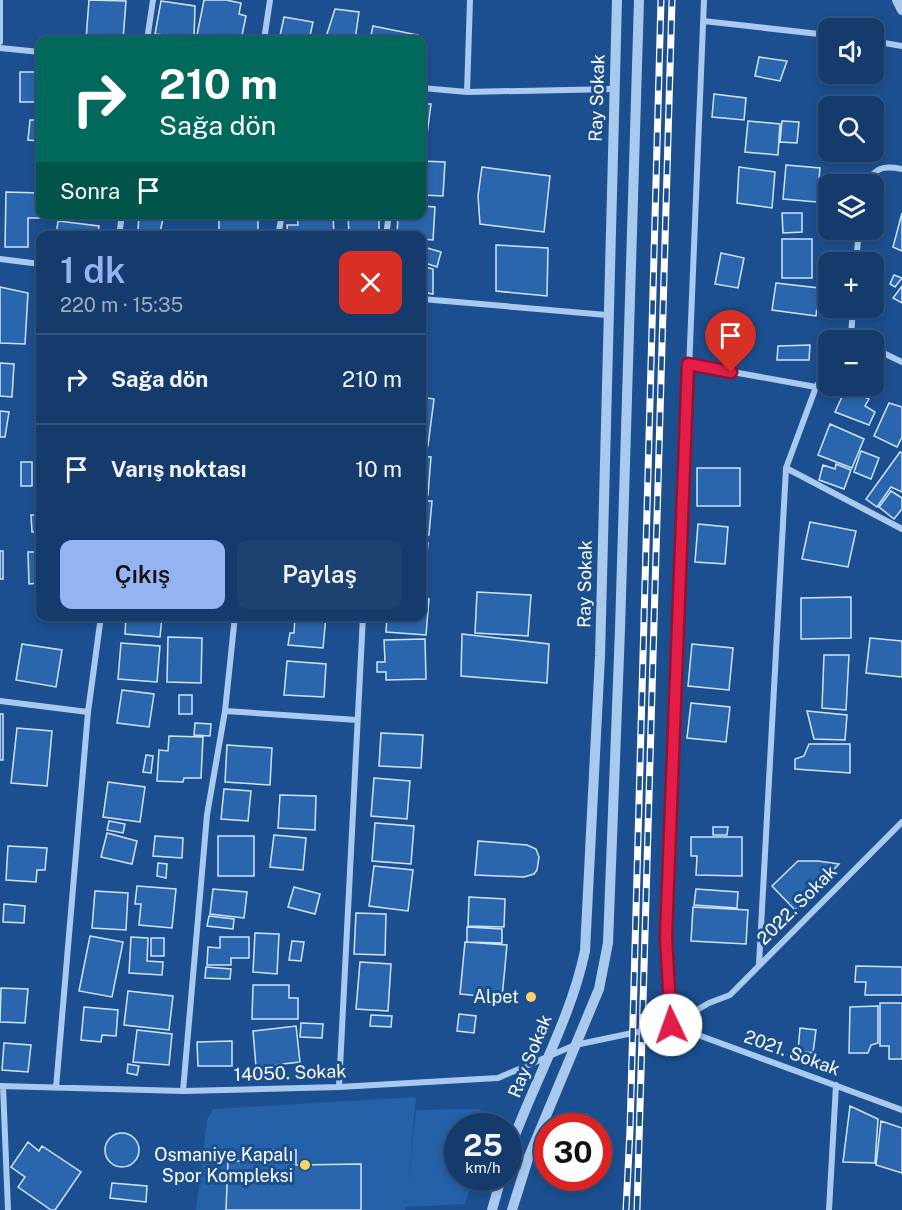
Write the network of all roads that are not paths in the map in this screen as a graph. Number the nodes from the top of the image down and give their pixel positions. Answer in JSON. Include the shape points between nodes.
{"nodes":[{"id":1,"x":0,"y":0,"type":"edge"},
{"id":2,"x":153,"y":0,"type":"edge"},
{"id":3,"x":270,"y":0,"type":"edge"},
{"id":4,"x":470,"y":0,"type":"edge"},
{"id":5,"x":617,"y":0,"type":"edge"},
{"id":6,"x":639,"y":0,"type":"edge"},
{"id":7,"x":704,"y":0,"type":"edge"},
{"id":8,"x":897,"y":0,"type":"edge"},
{"id":9,"x":902,"y":10,"type":"edge"},
{"id":10,"x":0,"y":16,"type":"edge"},
{"id":11,"x":703,"y":21,"type":"junction"},
{"id":12,"x":818,"y":34,"type":"edge"},
{"id":13,"x":148,"y":36,"type":"edge"},
{"id":14,"x":265,"y":36,"type":"edge"},
{"id":15,"x":0,"y":42,"type":"edge"},
{"id":16,"x":884,"y":43,"type":"edge"},
{"id":17,"x":902,"y":46,"type":"edge"},
{"id":18,"x":0,"y":48,"type":"edge"},
{"id":19,"x":36,"y":52,"type":"edge"},
{"id":20,"x":426,"y":88,"type":"edge"},
{"id":21,"x":614,"y":89,"type":"junction"},
{"id":22,"x":467,"y":92,"type":"junction"},
{"id":23,"x":902,"y":170,"type":"edge"},
{"id":24,"x":872,"y":174,"type":"edge"},
{"id":25,"x":0,"y":260,"type":"edge"},
{"id":26,"x":36,"y":264,"type":"edge"},
{"id":27,"x":426,"y":299,"type":"edge"},
{"id":28,"x":607,"y":315,"type":"junction"},
{"id":29,"x":884,"y":354,"type":"edge"},
{"id":30,"x":902,"y":363,"type":"edge"},
{"id":31,"x":688,"y":364,"type":"junction"},
{"id":32,"x":818,"y":384,"type":"edge"},
{"id":33,"x":816,"y":387,"type":"junction"},
{"id":34,"x":786,"y":468,"type":"junction"},
{"id":35,"x":902,"y":529,"type":"edge"},
{"id":36,"x":100,"y":621,"type":"edge"},
{"id":37,"x":234,"y":621,"type":"edge"},
{"id":38,"x":363,"y":621,"type":"edge"},
{"id":39,"x":0,"y":701,"type":"edge"},
{"id":40,"x":225,"y":711,"type":"junction"},
{"id":41,"x":88,"y":712,"type":"junction"},
{"id":42,"x":357,"y":720,"type":"junction"},
{"id":43,"x":902,"y":822,"type":"edge"},
{"id":44,"x":759,"y":964,"type":"junction"},
{"id":45,"x":671,"y":1025,"type":"junction"},
{"id":46,"x":575,"y":1045,"type":"junction"},
{"id":47,"x":550,"y":1056,"type":"junction"},
{"id":48,"x":836,"y":1085,"type":"junction"},
{"id":49,"x":2,"y":1086,"type":"edge"},
{"id":50,"x":339,"y":1087,"type":"junction"},
{"id":51,"x":56,"y":1088,"type":"junction"},
{"id":52,"x":183,"y":1091,"type":"junction"},
{"id":53,"x":902,"y":1110,"type":"edge"},
{"id":54,"x":522,"y":1121,"type":"edge"},
{"id":55,"x":497,"y":1191,"type":"edge"},
{"id":56,"x":8,"y":1210,"type":"edge"},
{"id":57,"x":492,"y":1210,"type":"edge"},
{"id":58,"x":512,"y":1210,"type":"edge"},
{"id":59,"x":829,"y":1210,"type":"edge"}],
"edges":[{"from":1,"to":10,"type":"street"},
{"from":2,"to":13,"type":"street"},
{"from":3,"to":14,"type":"street"},
{"from":4,"to":22,"type":"street"},
{"from":5,"to":21,"type":"street","name":"Ray Sokak"},
{"from":6,"to":46,"type":"street","via":[[608,943],[599,989]]},
{"from":7,"to":11,"type":"street"},
{"from":8,"to":9,"type":"street"},
{"from":10,"to":15,"type":"street"},
{"from":11,"to":12,"type":"street"},
{"from":11,"to":31,"type":"street"},
{"from":16,"to":17,"type":"street"},
{"from":18,"to":19,"type":"street"},
{"from":20,"to":22,"type":"street"},
{"from":21,"to":22,"type":"street"},
{"from":21,"to":28,"type":"street","name":"Ray Sokak"},
{"from":23,"to":24,"type":"street","via":[[888,166]]},
{"from":25,"to":26,"type":"street"},
{"from":27,"to":28,"type":"street"},
{"from":28,"to":47,"type":"street","name":"Ray Sokak","via":[[600,656],[588,922],[581,973]]},
{"from":29,"to":30,"type":"street"},
{"from":31,"to":33,"type":"street"},
{"from":31,"to":45,"type":"street","via":[[666,937]]},
{"from":32,"to":33,"type":"street"},
{"from":33,"to":34,"type":"street"},
{"from":34,"to":35,"type":"street"},
{"from":34,"to":44,"type":"street"},
{"from":36,"to":41,"type":"street"},
{"from":37,"to":40,"type":"street"},
{"from":38,"to":42,"type":"street"},
{"from":39,"to":41,"type":"street"},
{"from":40,"to":42,"type":"street"},
{"from":40,"to":52,"type":"street","via":[[207,815]]},
{"from":41,"to":51,"type":"street"},
{"from":42,"to":50,"type":"street"},
{"from":43,"to":44,"type":"street","name":"2022. Sokak"},
{"from":44,"to":45,"type":"street","name":"2022. Sokak","via":[[730,995]]},
{"from":45,"to":46,"type":"street","name":"14050. Sokak"},
{"from":45,"to":48,"type":"street","name":"2021. Sokak"},
{"from":46,"to":47,"type":"street","name":"14050. Sokak"},
{"from":46,"to":58,"type":"street","via":[[528,1159]]},
{"from":47,"to":50,"type":"street","name":"14050. Sokak","via":[[498,1078]]},
{"from":47,"to":54,"type":"street","name":"Ray Sokak"},
{"from":48,"to":53,"type":"street","name":"2021. Sokak"},
{"from":48,"to":59,"type":"street"},
{"from":49,"to":51,"type":"street","name":"14050. Sokak"},
{"from":49,"to":56,"type":"street"},
{"from":50,"to":52,"type":"street","name":"14050. Sokak"},
{"from":51,"to":52,"type":"street","name":"14050. Sokak"},
{"from":55,"to":57,"type":"street"}]}
